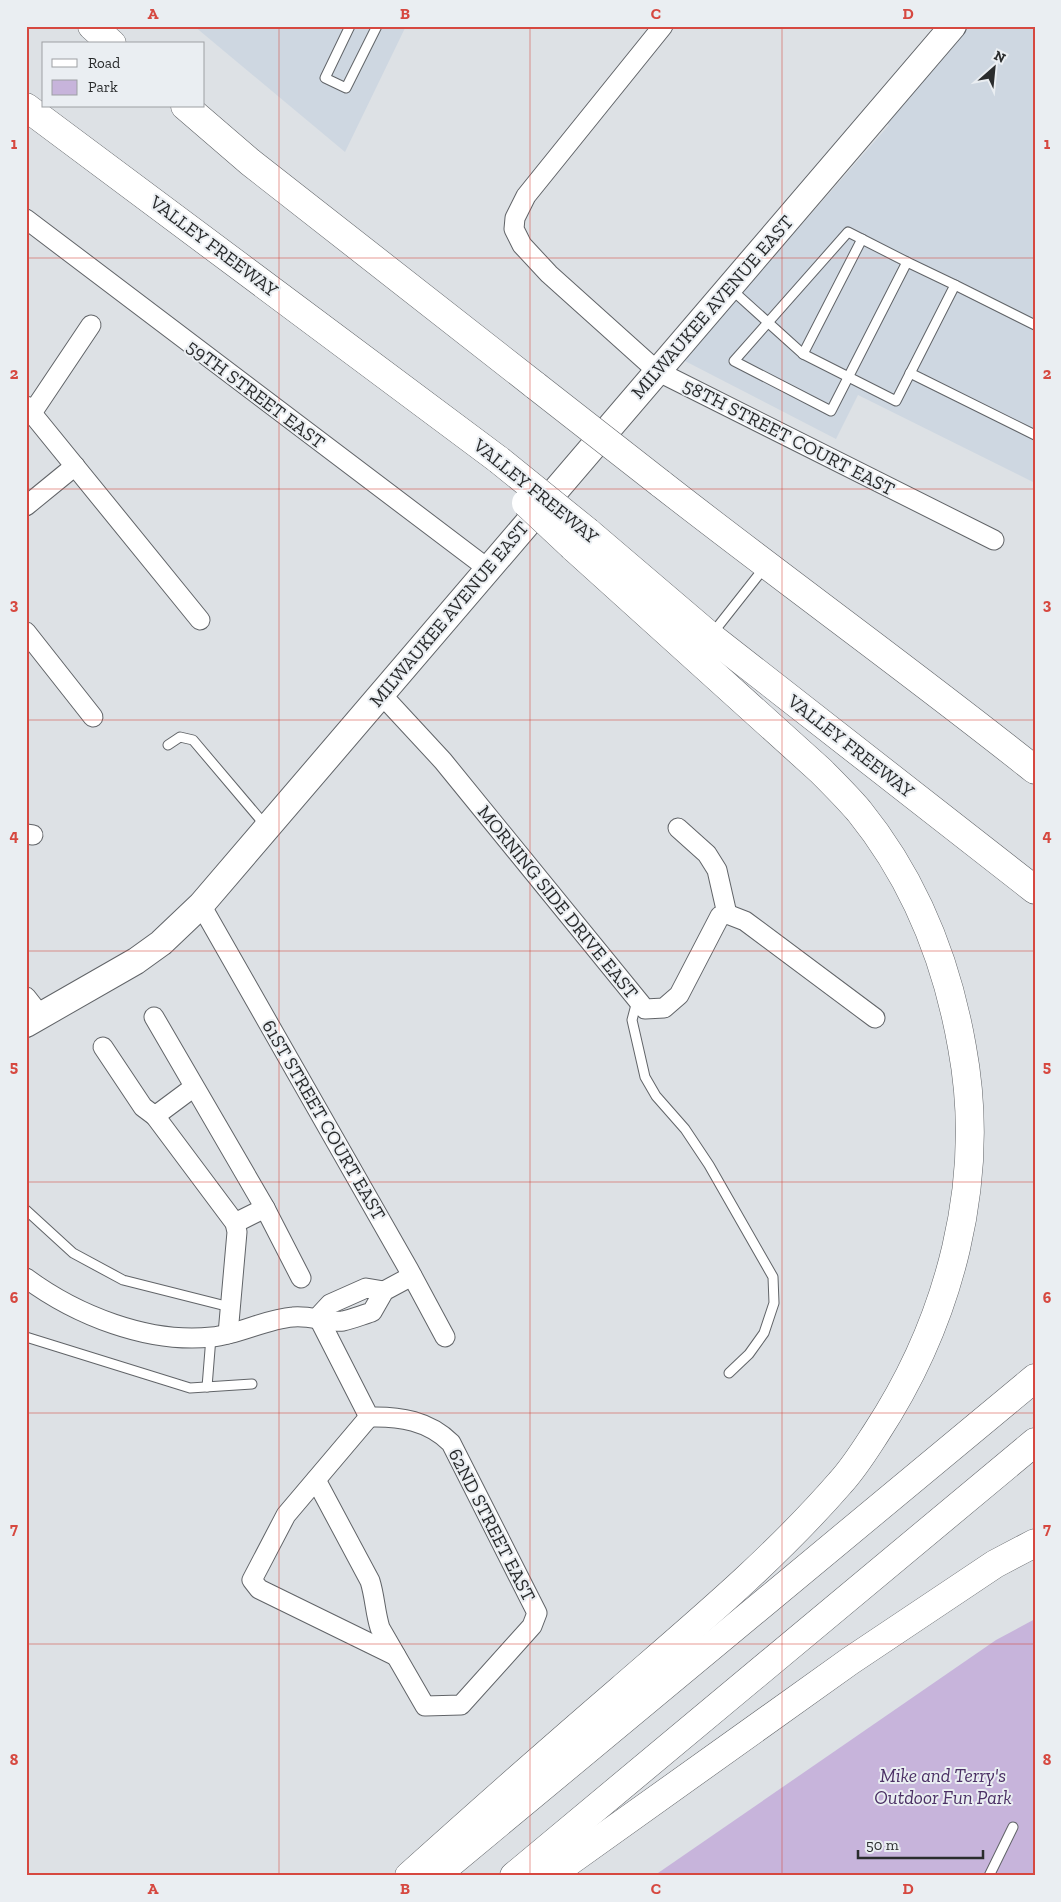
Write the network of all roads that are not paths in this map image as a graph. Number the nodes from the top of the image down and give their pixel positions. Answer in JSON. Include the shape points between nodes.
{"nodes":[{"id":1,"x":92,"y":26,"type":"edge"},
{"id":2,"x":350,"y":26,"type":"edge"},
{"id":3,"x":377,"y":26,"type":"edge"},
{"id":4,"x":663,"y":26,"type":"edge"},
{"id":5,"x":953,"y":26,"type":"edge"},
{"id":6,"x":110,"y":42,"type":"edge"},
{"id":7,"x":26,"y":107,"type":"edge"},
{"id":8,"x":188,"y":108,"type":"edge"},
{"id":9,"x":26,"y":219,"type":"edge"},
{"id":10,"x":862,"y":239,"type":"junction"},
{"id":11,"x":907,"y":262,"type":"junction"},
{"id":12,"x":955,"y":285,"type":"junction"},
{"id":13,"x":729,"y":288,"type":"junction"},
{"id":14,"x":768,"y":322,"type":"junction"},
{"id":15,"x":92,"y":325,"type":"dead end"},
{"id":16,"x":1035,"y":325,"type":"edge"},
{"id":17,"x":803,"y":354,"type":"junction"},
{"id":18,"x":657,"y":371,"type":"junction"},
{"id":19,"x":910,"y":373,"type":"junction"},
{"id":20,"x":848,"y":377,"type":"junction"},
{"id":21,"x":29,"y":410,"type":"edge"},
{"id":22,"x":1035,"y":435,"type":"edge"},
{"id":23,"x":75,"y":466,"type":"junction"},
{"id":24,"x":26,"y":506,"type":"edge"},
{"id":25,"x":581,"y":539,"type":"junction"},
{"id":26,"x":994,"y":540,"type":"dead end"},
{"id":27,"x":765,"y":566,"type":"junction"},
{"id":28,"x":487,"y":568,"type":"junction"},
{"id":29,"x":200,"y":620,"type":"dead end"},
{"id":30,"x":26,"y":632,"type":"edge"},
{"id":31,"x":710,"y":636,"type":"junction"},
{"id":32,"x":382,"y":694,"type":"junction"},
{"id":33,"x":94,"y":718,"type":"dead end"},
{"id":34,"x":168,"y":745,"type":"dead end"},
{"id":35,"x":1035,"y":769,"type":"edge"},
{"id":36,"x":267,"y":827,"type":"junction"},
{"id":37,"x":678,"y":828,"type":"dead end"},
{"id":38,"x":1035,"y":890,"type":"edge"},
{"id":39,"x":201,"y":905,"type":"junction"},
{"id":40,"x":727,"y":914,"type":"junction"},
{"id":41,"x":637,"y":1000,"type":"junction"},
{"id":42,"x":31,"y":1013,"type":"edge"},
{"id":43,"x":154,"y":1017,"type":"dead end"},
{"id":44,"x":875,"y":1018,"type":"dead end"},
{"id":45,"x":103,"y":1047,"type":"dead end"},
{"id":46,"x":194,"y":1087,"type":"junction"},
{"id":47,"x":155,"y":1116,"type":"junction"},
{"id":48,"x":265,"y":1208,"type":"junction"},
{"id":49,"x":26,"y":1210,"type":"edge"},
{"id":50,"x":235,"y":1223,"type":"junction"},
{"id":51,"x":412,"y":1276,"type":"junction"},
{"id":52,"x":301,"y":1278,"type":"dead end"},
{"id":53,"x":28,"y":1283,"type":"edge"},
{"id":54,"x":230,"y":1307,"type":"junction"},
{"id":55,"x":318,"y":1317,"type":"junction"},
{"id":56,"x":219,"y":1336,"type":"junction"},
{"id":57,"x":26,"y":1337,"type":"edge"},
{"id":58,"x":445,"y":1338,"type":"dead end"},
{"id":59,"x":729,"y":1373,"type":"dead end"},
{"id":60,"x":1035,"y":1378,"type":"edge"},
{"id":61,"x":252,"y":1384,"type":"dead end"},
{"id":62,"x":207,"y":1387,"type":"junction"},
{"id":63,"x":369,"y":1417,"type":"junction"},
{"id":64,"x":1035,"y":1442,"type":"edge"},
{"id":65,"x":316,"y":1480,"type":"junction"},
{"id":66,"x":1035,"y":1544,"type":"edge"},
{"id":67,"x":396,"y":1656,"type":"junction"},
{"id":68,"x":1013,"y":1827,"type":"dead end"},
{"id":69,"x":409,"y":1876,"type":"edge"},
{"id":70,"x":435,"y":1876,"type":"edge"},
{"id":71,"x":514,"y":1876,"type":"edge"},
{"id":72,"x":549,"y":1876,"type":"edge"},
{"id":73,"x":989,"y":1876,"type":"edge"}],
"edges":[{"from":1,"to":6,"type":"highway"},
{"from":2,"to":3,"type":"lane","via":[[325,78],[346,88]]},
{"from":4,"to":18,"type":"street","name":"58TH STREET COURT EAST","via":[[526,196],[515,218],[514,230],[522,245],[548,274]]},
{"from":5,"to":13,"type":"street","name":"MILWAUKEE AVENUE EAST"},
{"from":7,"to":25,"type":"highway","name":"VALLEY FREEWAY","bridge":true,"via":[[374,367]]},
{"from":8,"to":27,"type":"highway","bridge":true,"via":[[250,162]]},
{"from":9,"to":28,"type":"street","name":"59TH STREET EAST"},
{"from":10,"to":11,"type":"lane"},
{"from":10,"to":14,"type":"lane","via":[[848,232]]},
{"from":10,"to":17,"type":"lane"},
{"from":11,"to":12,"type":"lane"},
{"from":11,"to":20,"type":"lane"},
{"from":12,"to":16,"type":"lane"},
{"from":12,"to":19,"type":"lane"},
{"from":13,"to":14,"type":"lane"},
{"from":13,"to":18,"type":"street","name":"MILWAUKEE AVENUE EAST"},
{"from":14,"to":17,"type":"lane"},
{"from":14,"to":20,"type":"lane","via":[[734,361],[831,411]]},
{"from":15,"to":21,"type":"street"},
{"from":17,"to":20,"type":"lane"},
{"from":18,"to":26,"type":"street","name":"58TH STREET COURT EAST"},
{"from":18,"to":28,"type":"street","name":"MILWAUKEE AVENUE EAST"},
{"from":19,"to":20,"type":"lane","via":[[896,401]]},
{"from":19,"to":22,"type":"lane"},
{"from":21,"to":23,"type":"street"},
{"from":23,"to":24,"type":"street"},
{"from":23,"to":29,"type":"street"},
{"from":25,"to":31,"type":"highway","name":"VALLEY FREEWAY"},
{"from":25,"to":69,"type":"highway","via":[[858,810],[886,847],[916,898],[934,942],[959,1028],[967,1074],[970,1119],[965,1204],[953,1265],[928,1339],[899,1398],[843,1480],[751,1574],[691,1629]]},
{"from":27,"to":31,"type":"lane"},
{"from":27,"to":35,"type":"highway"},
{"from":28,"to":32,"type":"street","name":"MILWAUKEE AVENUE EAST"},
{"from":30,"to":33,"type":"street"},
{"from":31,"to":38,"type":"highway","name":"VALLEY FREEWAY"},
{"from":32,"to":36,"type":"street","name":"MILWAUKEE AVENUE EAST"},
{"from":32,"to":41,"type":"street","name":"MORNING SIDE DRIVE EAST","via":[[443,761]]},
{"from":34,"to":36,"type":"lane","via":[[180,737],[193,740]]},
{"from":36,"to":39,"type":"street","name":"MILWAUKEE AVENUE EAST"},
{"from":37,"to":40,"type":"street","via":[[707,854],[717,870]]},
{"from":39,"to":42,"type":"street","name":"MILWAUKEE AVENUE EAST","via":[[155,947]]},
{"from":39,"to":51,"type":"street","name":"61ST STREET COURT EAST"},
{"from":40,"to":41,"type":"street","name":"MORNING SIDE DRIVE EAST","via":[[720,916],[680,996],[664,1008],[655,1010],[645,1009]]},
{"from":40,"to":44,"type":"street","via":[[745,922]]},
{"from":41,"to":59,"type":"lane","via":[[632,1020],[645,1077],[709,1165],[773,1277],[774,1303],[764,1333],[750,1354]]},
{"from":43,"to":46,"type":"street"},
{"from":45,"to":47,"type":"street","via":[[143,1107]]},
{"from":46,"to":47,"type":"street"},
{"from":46,"to":48,"type":"street"},
{"from":47,"to":50,"type":"street"},
{"from":48,"to":50,"type":"street"},
{"from":48,"to":52,"type":"street"},
{"from":49,"to":54,"type":"lane","via":[[73,1252],[123,1280]]},
{"from":50,"to":54,"type":"street","via":[[237,1232]]},
{"from":51,"to":55,"type":"street","via":[[384,1292],[366,1288],[350,1307],[330,1304]]},
{"from":51,"to":58,"type":"street","name":"61ST STREET COURT EAST"},
{"from":53,"to":56,"type":"street","via":[[94,1316],[129,1328],[161,1335]]},
{"from":54,"to":56,"type":"street"},
{"from":55,"to":56,"type":"street","via":[[292,1317]]},
{"from":55,"to":63,"type":"street"},
{"from":56,"to":62,"type":"lane"},
{"from":57,"to":62,"type":"lane","via":[[190,1388]]},
{"from":60,"to":70,"type":"highway"},
{"from":61,"to":62,"type":"lane"},
{"from":63,"to":65,"type":"street"},
{"from":63,"to":67,"type":"street","name":"62ND STREET EAST","via":[[391,1416],[423,1424],[439,1431],[452,1443],[536,1613],[532,1626],[461,1705],[425,1706]]},
{"from":64,"to":71,"type":"highway"},
{"from":65,"to":67,"type":"street","via":[[370,1581],[380,1628]]},
{"from":65,"to":67,"type":"street","via":[[286,1515],[252,1580],[259,1589]]},
{"from":66,"to":72,"type":"highway","via":[[995,1564],[850,1661]]},
{"from":68,"to":73,"type":"lane"}]}
